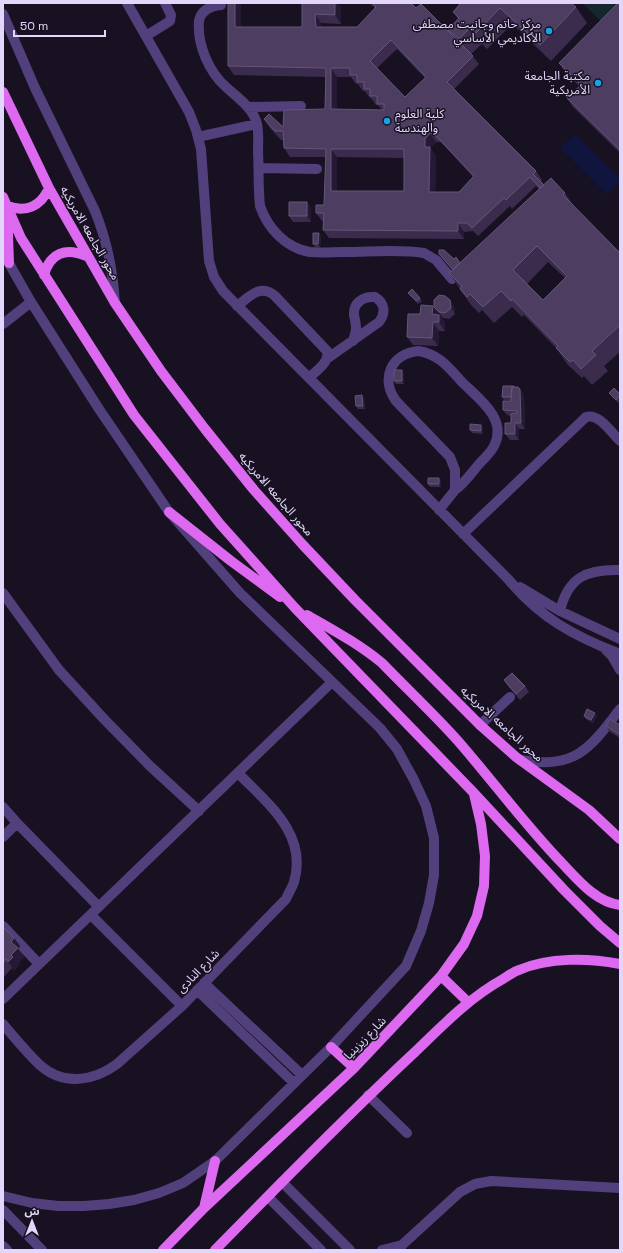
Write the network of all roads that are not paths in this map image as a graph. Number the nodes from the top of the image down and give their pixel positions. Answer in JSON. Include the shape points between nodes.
{"nodes":[{"id":1,"x":127,"y":3,"type":"edge"},
{"id":2,"x":165,"y":3,"type":"edge"},
{"id":3,"x":221,"y":5,"type":"dead end"},
{"id":4,"x":3,"y":14,"type":"edge"},
{"id":5,"x":146,"y":36,"type":"junction"},
{"id":6,"x":3,"y":92,"type":"edge"},
{"id":7,"x":301,"y":106,"type":"dead end"},
{"id":8,"x":248,"y":107,"type":"junction"},
{"id":9,"x":257,"y":124,"type":"junction"},
{"id":10,"x":198,"y":137,"type":"junction"},
{"id":11,"x":259,"y":168,"type":"junction"},
{"id":12,"x":318,"y":169,"type":"dead end"},
{"id":13,"x":49,"y":188,"type":"junction"},
{"id":14,"x":5,"y":202,"type":"edge"},
{"id":15,"x":3,"y":253,"type":"edge"},
{"id":16,"x":86,"y":256,"type":"junction"},
{"id":17,"x":9,"y":263,"type":"junction"},
{"id":18,"x":44,"y":275,"type":"junction"},
{"id":19,"x":452,"y":279,"type":"edge"},
{"id":20,"x":31,"y":302,"type":"junction"},
{"id":21,"x":114,"y":303,"type":"junction"},
{"id":22,"x":237,"y":306,"type":"junction"},
{"id":23,"x":3,"y":324,"type":"edge"},
{"id":24,"x":352,"y":341,"type":"dead end"},
{"id":25,"x":328,"y":358,"type":"junction"},
{"id":26,"x":309,"y":378,"type":"junction"},
{"id":27,"x":620,"y":441,"type":"edge"},
{"id":28,"x":455,"y":490,"type":"junction"},
{"id":29,"x":439,"y":510,"type":"junction"},
{"id":30,"x":168,"y":512,"type":"junction"},
{"id":31,"x":463,"y":534,"type":"junction"},
{"id":32,"x":620,"y":570,"type":"edge"},
{"id":33,"x":508,"y":579,"type":"junction"},
{"id":34,"x":3,"y":593,"type":"edge"},
{"id":35,"x":295,"y":608,"type":"junction"},
{"id":36,"x":560,"y":611,"type":"junction"},
{"id":37,"x":620,"y":639,"type":"edge"},
{"id":38,"x":605,"y":648,"type":"junction"},
{"id":39,"x":620,"y":654,"type":"edge"},
{"id":40,"x":620,"y":670,"type":"edge"},
{"id":41,"x":332,"y":682,"type":"junction"},
{"id":42,"x":510,"y":697,"type":"dead end"},
{"id":43,"x":619,"y":711,"type":"edge"},
{"id":44,"x":480,"y":725,"type":"junction"},
{"id":45,"x":520,"y":760,"type":"junction"},
{"id":46,"x":238,"y":773,"type":"junction"},
{"id":47,"x":473,"y":792,"type":"junction"},
{"id":48,"x":3,"y":807,"type":"edge"},
{"id":49,"x":199,"y":811,"type":"junction"},
{"id":50,"x":17,"y":823,"type":"junction"},
{"id":51,"x":3,"y":837,"type":"edge"},
{"id":52,"x":620,"y":839,"type":"edge"},
{"id":53,"x":620,"y":905,"type":"edge"},
{"id":54,"x":99,"y":907,"type":"junction"},
{"id":55,"x":91,"y":915,"type":"junction"},
{"id":56,"x":3,"y":926,"type":"edge"},
{"id":57,"x":620,"y":943,"type":"edge"},
{"id":58,"x":39,"y":964,"type":"junction"},
{"id":59,"x":620,"y":964,"type":"edge"},
{"id":60,"x":441,"y":976,"type":"junction"},
{"id":61,"x":200,"y":987,"type":"junction"},
{"id":62,"x":3,"y":999,"type":"edge"},
{"id":63,"x":468,"y":1002,"type":"junction"},
{"id":64,"x":182,"y":1006,"type":"junction"},
{"id":65,"x":3,"y":1024,"type":"edge"},
{"id":66,"x":331,"y":1047,"type":"junction"},
{"id":67,"x":354,"y":1068,"type":"junction"},
{"id":68,"x":302,"y":1075,"type":"junction"},
{"id":69,"x":294,"y":1083,"type":"junction"},
{"id":70,"x":368,"y":1095,"type":"junction"},
{"id":71,"x":407,"y":1133,"type":"dead end"},
{"id":72,"x":216,"y":1161,"type":"junction"},
{"id":73,"x":282,"y":1182,"type":"junction"},
{"id":74,"x":620,"y":1188,"type":"edge"},
{"id":75,"x":3,"y":1196,"type":"edge"},
{"id":76,"x":268,"y":1197,"type":"junction"},
{"id":77,"x":204,"y":1208,"type":"junction"},
{"id":78,"x":3,"y":1210,"type":"edge"},
{"id":79,"x":3,"y":1246,"type":"edge"},
{"id":80,"x":401,"y":1248,"type":"edge"},
{"id":81,"x":39,"y":1249,"type":"edge"},
{"id":82,"x":7,"y":1250,"type":"edge"},
{"id":83,"x":163,"y":1250,"type":"edge"},
{"id":84,"x":215,"y":1250,"type":"edge"},
{"id":85,"x":319,"y":1250,"type":"edge"},
{"id":86,"x":351,"y":1250,"type":"edge"},
{"id":87,"x":382,"y":1250,"type":"edge"}],
"edges":[{"from":1,"to":5,"type":"street"},
{"from":2,"to":5,"type":"street","via":[[171,15],[170,21]]},
{"from":3,"to":8,"type":"street","via":[[214,5],[203,12],[199,25],[201,44],[218,79]]},
{"from":4,"to":21,"type":"street","via":[[102,229],[111,265]]},
{"from":5,"to":10,"type":"street","via":[[189,112]]},
{"from":6,"to":13,"type":"main road","name":"محور الجامعه الامريكيه"},
{"from":7,"to":8,"type":"street"},
{"from":8,"to":9,"type":"street"},
{"from":9,"to":10,"type":"street"},
{"from":9,"to":11,"type":"street"},
{"from":10,"to":22,"type":"street","via":[[209,261],[218,284]]},
{"from":11,"to":12,"type":"street"},
{"from":11,"to":19,"type":"street","via":[[260,206],[263,216],[287,243],[309,252],[424,253],[436,260]]},
{"from":13,"to":14,"type":"main road","via":[[36,205],[22,210]]},
{"from":13,"to":16,"type":"main road","name":"محور الجامعه الامريكيه"},
{"from":14,"to":17,"type":"main road"},
{"from":14,"to":18,"type":"main road","via":[[21,238]]},
{"from":15,"to":17,"type":"street"},
{"from":16,"to":18,"type":"main road","via":[[79,252],[63,252],[50,261]]},
{"from":16,"to":21,"type":"main road","name":"محور الجامعه الامريكيه"},
{"from":17,"to":20,"type":"street"},
{"from":18,"to":35,"type":"main road","via":[[134,415],[220,524]]},
{"from":20,"to":23,"type":"street"},
{"from":20,"to":30,"type":"street"},
{"from":21,"to":44,"type":"main road","name":"محور الجامعه الامريكيه","via":[[161,371],[254,490],[355,600]]},
{"from":22,"to":25,"type":"street","via":[[257,291],[271,292],[326,348]]},
{"from":22,"to":26,"type":"street"},
{"from":24,"to":25,"type":"street"},
{"from":25,"to":26,"type":"street"},
{"from":26,"to":29,"type":"street"},
{"from":27,"to":31,"type":"street","via":[[598,418],[586,417]]},
{"from":28,"to":28,"type":"street","via":[[493,447],[498,433],[495,419],[487,407],[439,358],[426,352],[412,352],[401,357],[392,366],[388,378],[390,390],[396,401],[450,457],[455,470]]},
{"from":28,"to":29,"type":"street"},
{"from":29,"to":31,"type":"street"},
{"from":30,"to":35,"type":"main road"},
{"from":30,"to":41,"type":"street","via":[[240,593]]},
{"from":31,"to":33,"type":"street"},
{"from":32,"to":36,"type":"street","via":[[595,571],[582,576],[568,590]]},
{"from":33,"to":36,"type":"street"},
{"from":33,"to":38,"type":"street","via":[[529,603],[554,622]]},
{"from":34,"to":49,"type":"street","via":[[59,670],[104,719]]},
{"from":35,"to":47,"type":"main road"},
{"from":35,"to":53,"type":"main road","via":[[369,652],[382,663],[458,741],[532,832],[579,880],[604,900]]},
{"from":36,"to":37,"type":"street"},
{"from":38,"to":39,"type":"street"},
{"from":38,"to":40,"type":"street"},
{"from":41,"to":46,"type":"street"},
{"from":41,"to":66,"type":"street","via":[[380,728],[397,749],[414,780],[426,806],[434,838],[434,875],[421,931],[406,966]]},
{"from":42,"to":44,"type":"street"},
{"from":43,"to":45,"type":"street","via":[[598,738],[572,757],[541,763]]},
{"from":44,"to":45,"type":"main road","name":"محور الجامعه الامريكيه"},
{"from":45,"to":52,"type":"main road","name":"محور الجامعه الامريكيه","via":[[589,810]]},
{"from":46,"to":49,"type":"street"},
{"from":46,"to":61,"type":"street","name":"شارع النادى","via":[[281,818],[290,833],[296,849],[297,867],[294,884],[286,899]]},
{"from":47,"to":57,"type":"main road","via":[[564,890]]},
{"from":47,"to":60,"type":"main road","name":"شارع زيزينيا","via":[[485,856],[484,886],[477,916],[464,944]]},
{"from":48,"to":50,"type":"street"},
{"from":49,"to":54,"type":"street"},
{"from":50,"to":51,"type":"street"},
{"from":50,"to":54,"type":"street"},
{"from":54,"to":55,"type":"street"},
{"from":55,"to":58,"type":"street"},
{"from":55,"to":64,"type":"street"},
{"from":56,"to":58,"type":"street"},
{"from":58,"to":62,"type":"street"},
{"from":59,"to":63,"type":"main road","via":[[556,961],[536,964],[518,970]]},
{"from":60,"to":63,"type":"main road"},
{"from":60,"to":67,"type":"main road","name":"شارع زيزينيا"},
{"from":61,"to":64,"type":"street","name":"شارع النادى"},
{"from":61,"to":68,"type":"street"},
{"from":61,"to":69,"type":"street"},
{"from":63,"to":70,"type":"main road"},
{"from":64,"to":65,"type":"street","name":"شارع النادى","via":[[112,1068],[93,1077],[80,1079],[53,1074],[41,1066]]},
{"from":66,"to":67,"type":"main road"},
{"from":66,"to":68,"type":"street"},
{"from":67,"to":77,"type":"main road","name":"شارع زيزينيا"},
{"from":68,"to":69,"type":"street"},
{"from":69,"to":72,"type":"street"},
{"from":70,"to":71,"type":"street"},
{"from":70,"to":73,"type":"main road"},
{"from":72,"to":75,"type":"street","via":[[183,1183],[134,1200],[84,1206],[58,1206]]},
{"from":72,"to":77,"type":"main road"},
{"from":73,"to":76,"type":"main road"},
{"from":73,"to":86,"type":"street"},
{"from":74,"to":80,"type":"street","via":[[482,1182],[460,1192]]},
{"from":76,"to":84,"type":"main road"},
{"from":76,"to":85,"type":"street"},
{"from":77,"to":83,"type":"main road","name":"شارع زيزينيا"},
{"from":78,"to":81,"type":"street"},
{"from":79,"to":82,"type":"street"},
{"from":80,"to":87,"type":"street"}]}
